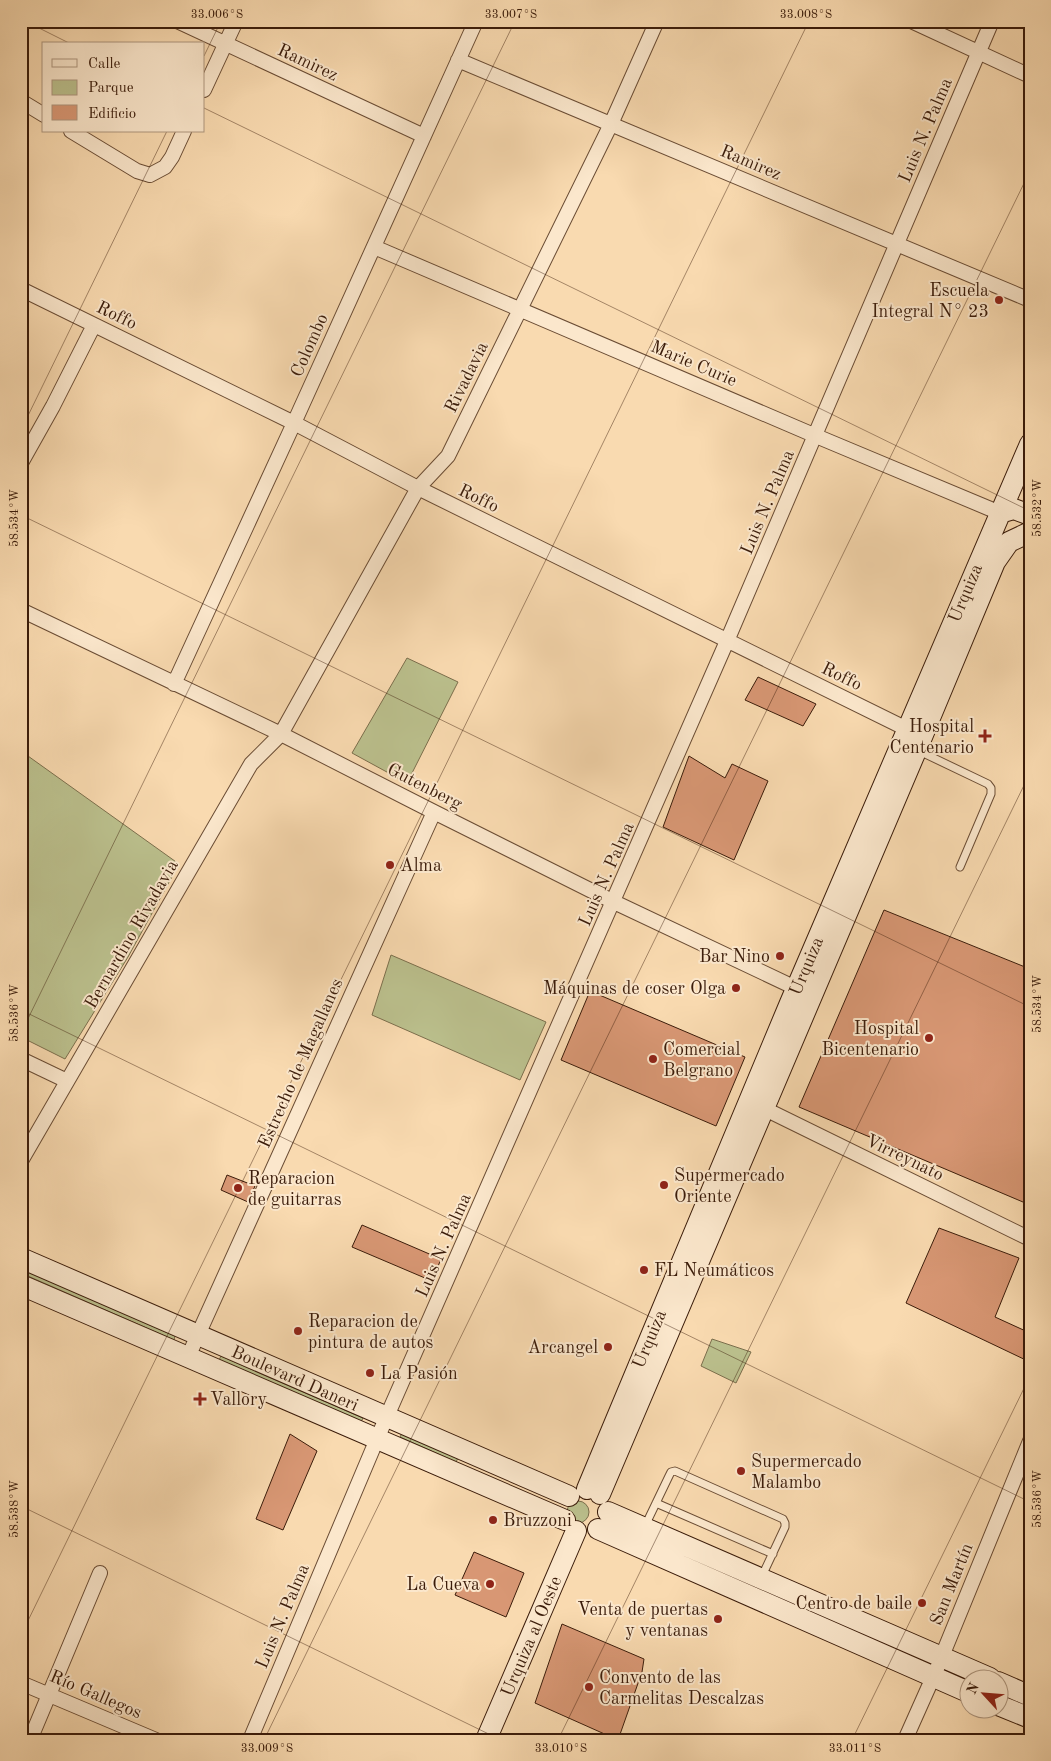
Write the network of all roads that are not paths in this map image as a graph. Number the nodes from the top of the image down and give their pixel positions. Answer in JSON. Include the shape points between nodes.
{"nodes":[{"id":1,"x":177,"y":21,"type":"edge"},
{"id":2,"x":236,"y":21,"type":"edge"},
{"id":3,"x":476,"y":21,"type":"edge"},
{"id":4,"x":657,"y":21,"type":"edge"},
{"id":5,"x":911,"y":21,"type":"edge"},
{"id":6,"x":992,"y":21,"type":"edge"},
{"id":7,"x":225,"y":44,"type":"junction"},
{"id":8,"x":979,"y":52,"type":"junction"},
{"id":9,"x":458,"y":60,"type":"junction"},
{"id":10,"x":1030,"y":76,"type":"edge"},
{"id":11,"x":205,"y":88,"type":"edge"},
{"id":12,"x":21,"y":101,"type":"edge"},
{"id":13,"x":42,"y":114,"type":"edge"},
{"id":14,"x":611,"y":124,"type":"junction"},
{"id":15,"x":73,"y":132,"type":"edge"},
{"id":16,"x":184,"y":132,"type":"edge"},
{"id":17,"x":424,"y":136,"type":"junction"},
{"id":18,"x":898,"y":243,"type":"junction"},
{"id":19,"x":374,"y":247,"type":"junction"},
{"id":20,"x":21,"y":289,"type":"edge"},
{"id":21,"x":1030,"y":300,"type":"edge"},
{"id":22,"x":520,"y":309,"type":"junction"},
{"id":23,"x":94,"y":325,"type":"junction"},
{"id":24,"x":294,"y":423,"type":"junction"},
{"id":25,"x":816,"y":436,"type":"junction"},
{"id":26,"x":1030,"y":444,"type":"edge"},
{"id":27,"x":21,"y":462,"type":"edge"},
{"id":28,"x":418,"y":488,"type":"junction"},
{"id":29,"x":1000,"y":512,"type":"junction"},
{"id":30,"x":1030,"y":515,"type":"edge"},
{"id":31,"x":1030,"y":532,"type":"edge"},
{"id":32,"x":21,"y":610,"type":"edge"},
{"id":33,"x":727,"y":641,"type":"junction"},
{"id":34,"x":174,"y":684,"type":"junction"},
{"id":35,"x":281,"y":734,"type":"junction"},
{"id":36,"x":911,"y":739,"type":"junction"},
{"id":37,"x":434,"y":812,"type":"junction"},
{"id":38,"x":960,"y":866,"type":"dead end"},
{"id":39,"x":614,"y":902,"type":"junction"},
{"id":40,"x":804,"y":992,"type":"junction"},
{"id":41,"x":21,"y":1059,"type":"edge"},
{"id":42,"x":68,"y":1081,"type":"junction"},
{"id":43,"x":764,"y":1109,"type":"junction"},
{"id":44,"x":21,"y":1161,"type":"edge"},
{"id":45,"x":1030,"y":1239,"type":"edge"},
{"id":46,"x":21,"y":1258,"type":"edge"},
{"id":47,"x":21,"y":1285,"type":"edge"},
{"id":48,"x":198,"y":1335,"type":"junction"},
{"id":49,"x":188,"y":1357,"type":"junction"},
{"id":50,"x":387,"y":1418,"type":"junction"},
{"id":51,"x":377,"y":1439,"type":"junction"},
{"id":52,"x":1030,"y":1441,"type":"edge"},
{"id":53,"x":480,"y":1458,"type":"junction"},
{"id":54,"x":470,"y":1479,"type":"junction"},
{"id":55,"x":656,"y":1503,"type":"junction"},
{"id":56,"x":592,"y":1504,"type":"junction"},
{"id":57,"x":570,"y":1526,"type":"junction"},
{"id":58,"x":644,"y":1528,"type":"junction"},
{"id":59,"x":773,"y":1554,"type":"junction"},
{"id":60,"x":100,"y":1573,"type":"dead end"},
{"id":61,"x":761,"y":1579,"type":"junction"},
{"id":62,"x":942,"y":1657,"type":"junction"},
{"id":63,"x":967,"y":1668,"type":"edge"},
{"id":64,"x":933,"y":1676,"type":"junction"},
{"id":65,"x":21,"y":1683,"type":"edge"},
{"id":66,"x":1008,"y":1686,"type":"edge"},
{"id":67,"x":958,"y":1687,"type":"edge"},
{"id":68,"x":50,"y":1694,"type":"junction"},
{"id":69,"x":1030,"y":1696,"type":"edge"},
{"id":70,"x":1008,"y":1709,"type":"edge"},
{"id":71,"x":1030,"y":1718,"type":"edge"},
{"id":72,"x":30,"y":1740,"type":"edge"},
{"id":73,"x":156,"y":1740,"type":"edge"},
{"id":74,"x":250,"y":1740,"type":"edge"},
{"id":75,"x":486,"y":1740,"type":"edge"},
{"id":76,"x":905,"y":1740,"type":"edge"}],
"edges":[{"from":1,"to":7,"type":"street","name":"Ramirez"},
{"from":2,"to":7,"type":"street"},
{"from":3,"to":9,"type":"street","name":"Colombo"},
{"from":4,"to":14,"type":"street","name":"Rivadavia"},
{"from":5,"to":8,"type":"street"},
{"from":6,"to":8,"type":"street","name":"Luis N. Palma"},
{"from":7,"to":11,"type":"street"},
{"from":7,"to":17,"type":"street","name":"Ramirez"},
{"from":8,"to":10,"type":"street"},
{"from":8,"to":18,"type":"street","name":"Luis N. Palma"},
{"from":9,"to":14,"type":"street","name":"Ramirez"},
{"from":9,"to":17,"type":"street","name":"Colombo"},
{"from":12,"to":13,"type":"street"},
{"from":14,"to":18,"type":"street","name":"Ramirez"},
{"from":14,"to":22,"type":"street","name":"Rivadavia"},
{"from":15,"to":16,"type":"street","via":[[129,167],[150,175],[165,167]]},
{"from":17,"to":19,"type":"street","name":"Colombo"},
{"from":18,"to":21,"type":"street","name":"Ramirez"},
{"from":18,"to":25,"type":"street","name":"Luis N. Palma"},
{"from":19,"to":22,"type":"street","name":"Marie Curie"},
{"from":19,"to":24,"type":"street","name":"Colombo"},
{"from":20,"to":23,"type":"street","name":"Roffo"},
{"from":22,"to":25,"type":"street","name":"Marie Curie"},
{"from":22,"to":28,"type":"street","name":"Rivadavia","via":[[448,456]]},
{"from":23,"to":24,"type":"street","name":"Roffo"},
{"from":23,"to":27,"type":"street"},
{"from":24,"to":28,"type":"street","name":"Roffo"},
{"from":24,"to":34,"type":"street","name":"Colombo"},
{"from":25,"to":29,"type":"street","name":"Marie Curie"},
{"from":25,"to":33,"type":"street","name":"Luis N. Palma"},
{"from":26,"to":29,"type":"main road","name":"Urquiza"},
{"from":28,"to":33,"type":"street","name":"Roffo"},
{"from":28,"to":35,"type":"street","name":"Rivadavia"},
{"from":29,"to":30,"type":"main road","via":[[1014,509]]},
{"from":29,"to":36,"type":"main road","name":"Urquiza"},
{"from":31,"to":36,"type":"main road","name":"Urquiza","via":[[1009,542],[994,562]]},
{"from":32,"to":34,"type":"street","name":"Gutenberg"},
{"from":33,"to":36,"type":"street","name":"Roffo"},
{"from":33,"to":39,"type":"street","name":"Luis N. Palma"},
{"from":34,"to":35,"type":"street","name":"Gutenberg"},
{"from":35,"to":37,"type":"street","name":"Gutenberg"},
{"from":35,"to":42,"type":"street","name":"Bernardino Rivadavia","via":[[251,764]]},
{"from":36,"to":38,"type":"lane","via":[[991,788]]},
{"from":36,"to":40,"type":"main road","name":"Urquiza"},
{"from":37,"to":39,"type":"street","name":"Gutenberg"},
{"from":37,"to":48,"type":"street","name":"Estrecho de Magallanes"},
{"from":39,"to":40,"type":"street","name":"Gutenberg"},
{"from":39,"to":50,"type":"street","name":"Luis N. Palma"},
{"from":40,"to":43,"type":"main road","name":"Urquiza"},
{"from":40,"to":56,"type":"main road","name":"Urquiza"},
{"from":41,"to":42,"type":"street"},
{"from":42,"to":44,"type":"street","name":"Bernardino Rivadavia"},
{"from":43,"to":45,"type":"street","name":"Virreynato"},
{"from":43,"to":56,"type":"main road","name":"Urquiza"},
{"from":46,"to":48,"type":"main road","name":"Boulevard Daneri"},
{"from":47,"to":49,"type":"main road","name":"Boulevard Daneri"},
{"from":48,"to":49,"type":"street","name":"Estrecho de Magallanes"},
{"from":48,"to":50,"type":"main road","name":"Boulevard Daneri"},
{"from":49,"to":51,"type":"main road","name":"Boulevard Daneri"},
{"from":50,"to":51,"type":"street","name":"Luis N. Palma"},
{"from":50,"to":53,"type":"main road","name":"Boulevard Daneri"},
{"from":51,"to":54,"type":"main road","name":"Boulevard Daneri"},
{"from":51,"to":74,"type":"street","name":"Luis N. Palma"},
{"from":52,"to":62,"type":"street","name":"San Martín"},
{"from":53,"to":54,"type":"main road"},
{"from":53,"to":56,"type":"main road","name":"Boulevard Daneri"},
{"from":54,"to":57,"type":"main road","name":"Boulevard Daneri"},
{"from":55,"to":58,"type":"lane"},
{"from":55,"to":59,"type":"lane"},
{"from":55,"to":59,"type":"lane","via":[[671,1472],[675,1472],[783,1520],[785,1527]]},
{"from":56,"to":57,"type":"main road","via":[[587,1534]]},
{"from":56,"to":57,"type":"main road","name":"Urquiza al Oeste","via":[[563,1507]]},
{"from":56,"to":58,"type":"main road"},
{"from":56,"to":64,"type":"main road"},
{"from":57,"to":75,"type":"main road","name":"Urquiza al Oeste"},
{"from":58,"to":61,"type":"main road"},
{"from":59,"to":61,"type":"lane"},
{"from":60,"to":68,"type":"street"},
{"from":61,"to":62,"type":"main road"},
{"from":62,"to":63,"type":"main road"},
{"from":62,"to":64,"type":"street","name":"San Martín"},
{"from":64,"to":67,"type":"main road"},
{"from":64,"to":76,"type":"street","name":"San Martín"},
{"from":65,"to":68,"type":"street","name":"Río Gallegos"},
{"from":66,"to":69,"type":"main road"},
{"from":68,"to":72,"type":"street"},
{"from":68,"to":73,"type":"street","name":"Río Gallegos"},
{"from":70,"to":71,"type":"main road"}]}
